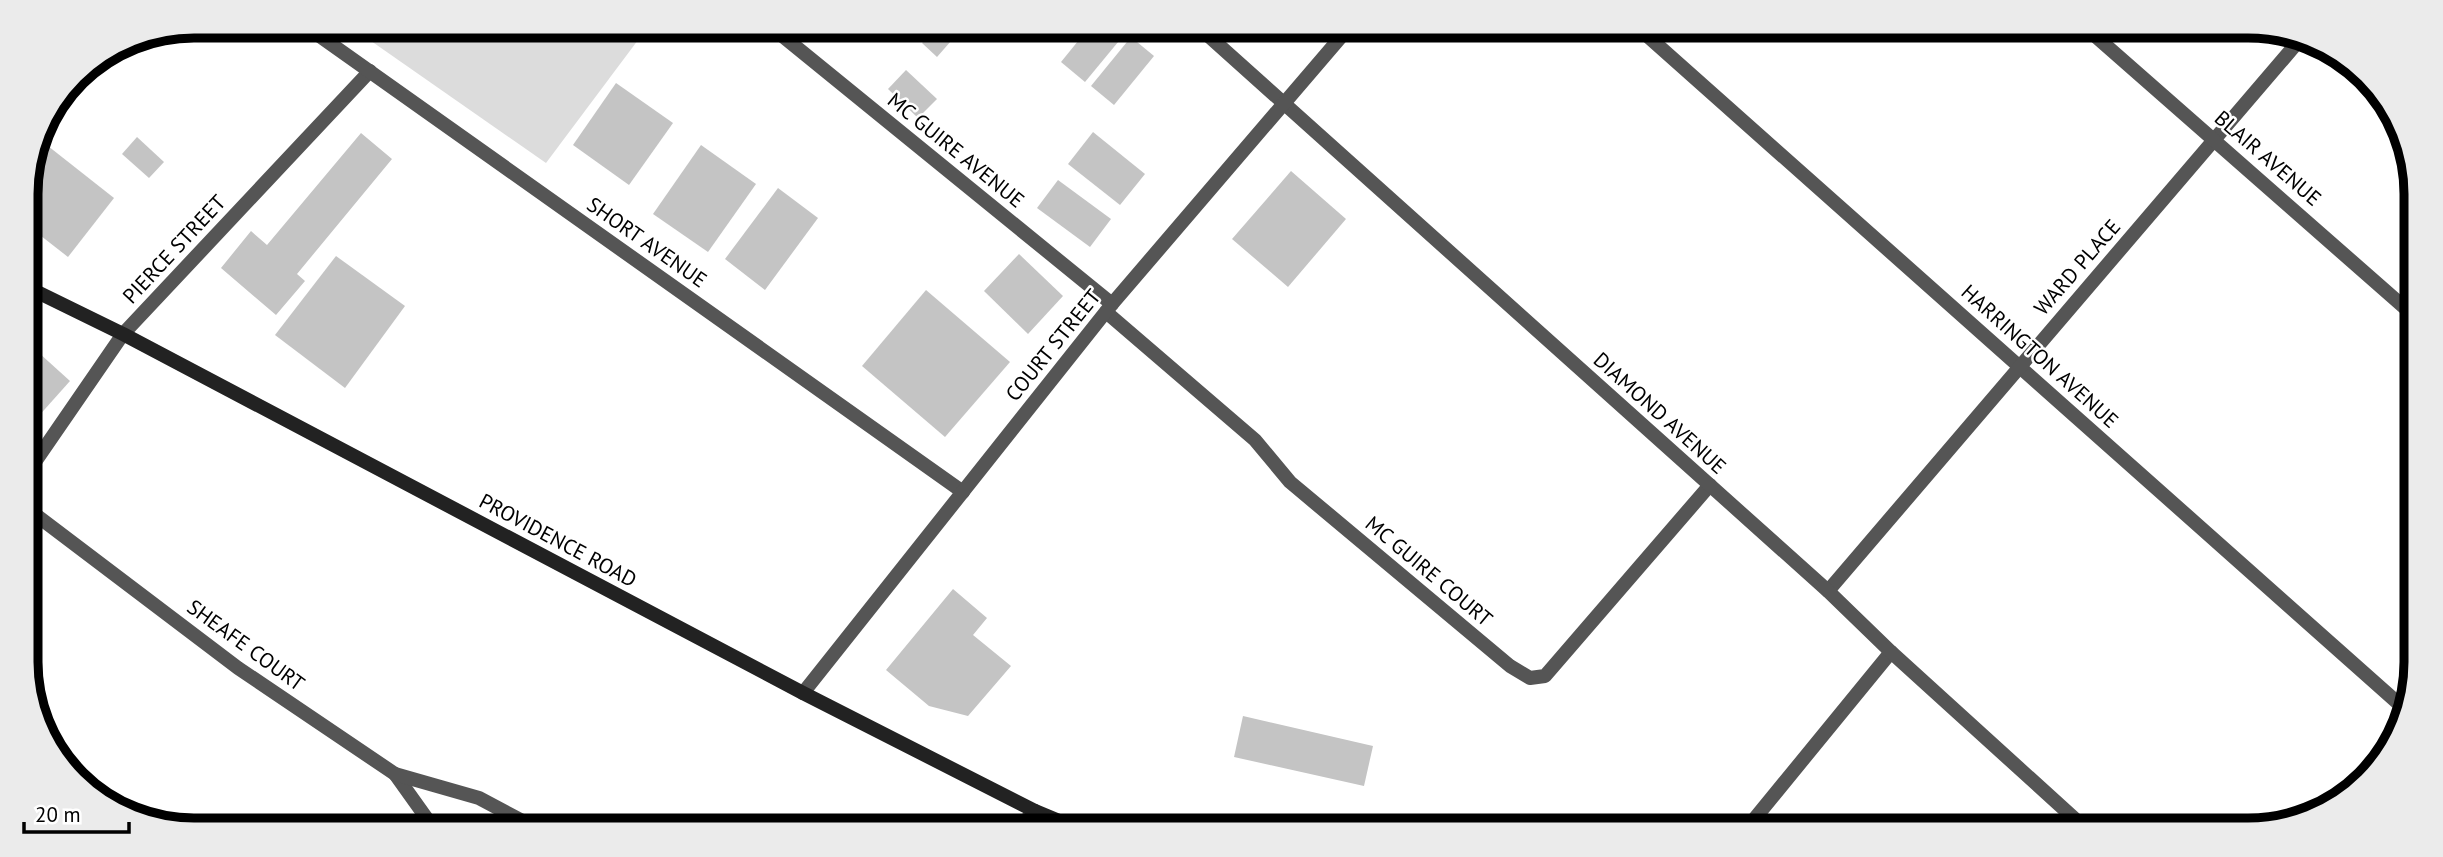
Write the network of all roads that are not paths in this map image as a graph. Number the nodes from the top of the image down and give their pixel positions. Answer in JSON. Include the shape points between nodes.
{"nodes":[{"id":1,"x":323,"y":38,"type":"edge"},
{"id":2,"x":785,"y":38,"type":"edge"},
{"id":3,"x":1211,"y":38,"type":"edge"},
{"id":4,"x":1340,"y":38,"type":"edge"},
{"id":5,"x":1650,"y":38,"type":"edge"},
{"id":6,"x":2098,"y":38,"type":"edge"},
{"id":7,"x":2295,"y":46,"type":"edge"},
{"id":8,"x":370,"y":71,"type":"junction"},
{"id":9,"x":1283,"y":105,"type":"junction"},
{"id":10,"x":2215,"y":139,"type":"junction"},
{"id":11,"x":39,"y":293,"type":"edge"},
{"id":12,"x":2404,"y":307,"type":"edge"},
{"id":13,"x":1109,"y":308,"type":"junction"},
{"id":14,"x":123,"y":334,"type":"junction"},
{"id":15,"x":2020,"y":366,"type":"junction"},
{"id":16,"x":38,"y":457,"type":"edge"},
{"id":17,"x":1710,"y":485,"type":"junction"},
{"id":18,"x":963,"y":492,"type":"junction"},
{"id":19,"x":38,"y":517,"type":"edge"},
{"id":20,"x":1828,"y":591,"type":"junction"},
{"id":21,"x":1891,"y":652,"type":"junction"},
{"id":22,"x":803,"y":694,"type":"junction"},
{"id":23,"x":2399,"y":704,"type":"edge"},
{"id":24,"x":395,"y":774,"type":"junction"},
{"id":25,"x":1035,"y":811,"type":"junction"},
{"id":26,"x":426,"y":818,"type":"edge"},
{"id":27,"x":515,"y":818,"type":"edge"},
{"id":28,"x":1028,"y":818,"type":"edge"},
{"id":29,"x":1052,"y":818,"type":"edge"},
{"id":30,"x":1755,"y":818,"type":"edge"},
{"id":31,"x":2074,"y":818,"type":"edge"}],
"edges":[{"from":1,"to":8,"type":"street","name":"SHORT AVENUE"},
{"from":2,"to":13,"type":"street","name":"MC GUIRE AVENUE"},
{"from":3,"to":9,"type":"street","name":"DIAMOND AVENUE"},
{"from":4,"to":9,"type":"street","name":"COURT STREET"},
{"from":5,"to":15,"type":"street","name":"HARRINGTON AVENUE"},
{"from":6,"to":10,"type":"street","name":"BLAIR AVENUE"},
{"from":7,"to":10,"type":"street","name":"WARD PLACE"},
{"from":8,"to":14,"type":"street","name":"PIERCE STREET"},
{"from":8,"to":18,"type":"street","name":"SHORT AVENUE"},
{"from":9,"to":13,"type":"street","name":"COURT STREET"},
{"from":9,"to":17,"type":"street","name":"DIAMOND AVENUE"},
{"from":10,"to":12,"type":"street","name":"BLAIR AVENUE"},
{"from":10,"to":15,"type":"street","name":"WARD PLACE"},
{"from":11,"to":14,"type":"main road","name":"PROVIDENCE ROAD"},
{"from":13,"to":17,"type":"street","name":"MC GUIRE COURT","via":[[1255,440],[1290,482],[1530,678],[1545,676]]},
{"from":13,"to":18,"type":"street","name":"COURT STREET"},
{"from":14,"to":16,"type":"street","name":"PIERCE STREET"},
{"from":14,"to":22,"type":"main road","name":"PROVIDENCE ROAD"},
{"from":15,"to":20,"type":"street","name":"WARD PLACE"},
{"from":15,"to":23,"type":"street","name":"HARRINGTON AVENUE"},
{"from":17,"to":20,"type":"street","name":"DIAMOND AVENUE"},
{"from":18,"to":22,"type":"street","name":"COURT STREET"},
{"from":19,"to":24,"type":"street","name":"SHEAFE COURT","via":[[238,668]]},
{"from":20,"to":21,"type":"street","name":"DIAMOND AVENUE"},
{"from":21,"to":30,"type":"street"},
{"from":21,"to":31,"type":"street","name":"DIAMOND AVENUE"},
{"from":22,"to":25,"type":"main road","name":"PROVIDENCE ROAD"},
{"from":24,"to":26,"type":"street","name":"SHEAFE COURT"},
{"from":24,"to":27,"type":"street","via":[[479,798]]},
{"from":25,"to":28,"type":"street"},
{"from":25,"to":29,"type":"main road","name":"PROVIDENCE ROAD"}]}
